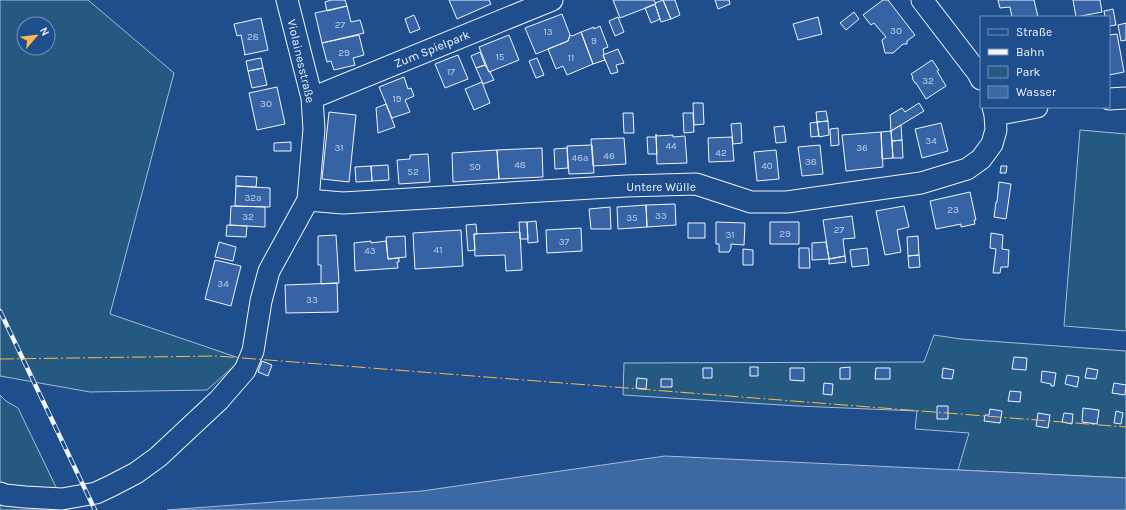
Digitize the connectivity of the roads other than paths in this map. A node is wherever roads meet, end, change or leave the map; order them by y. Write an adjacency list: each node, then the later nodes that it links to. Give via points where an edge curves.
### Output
1 (287, 0): 5 (street, Violainesstraße)
2 (552, 0): 5 (street, Zum Spielpark)
3 (931, 3): 4 (street)
4 (980, 77)
5 (312, 98): 10 (street, Violainesstraße, via 314,129)
6 (1126, 98): 7 (street)
7 (1110, 99)
8 (1026, 108): 9 (street, Untere Wülle)
9 (994, 111): 10 (street, Untere Wülle, via 996,130 992,144 981,159 967,169 921,183 787,202 752,202 696,184 343,203)
10 (308, 200): 11 (street, Violainesstraße, via 269,271 253,351 245,370 219,400 158,457 136,473 104,490 62,499)
11 (0, 493)

